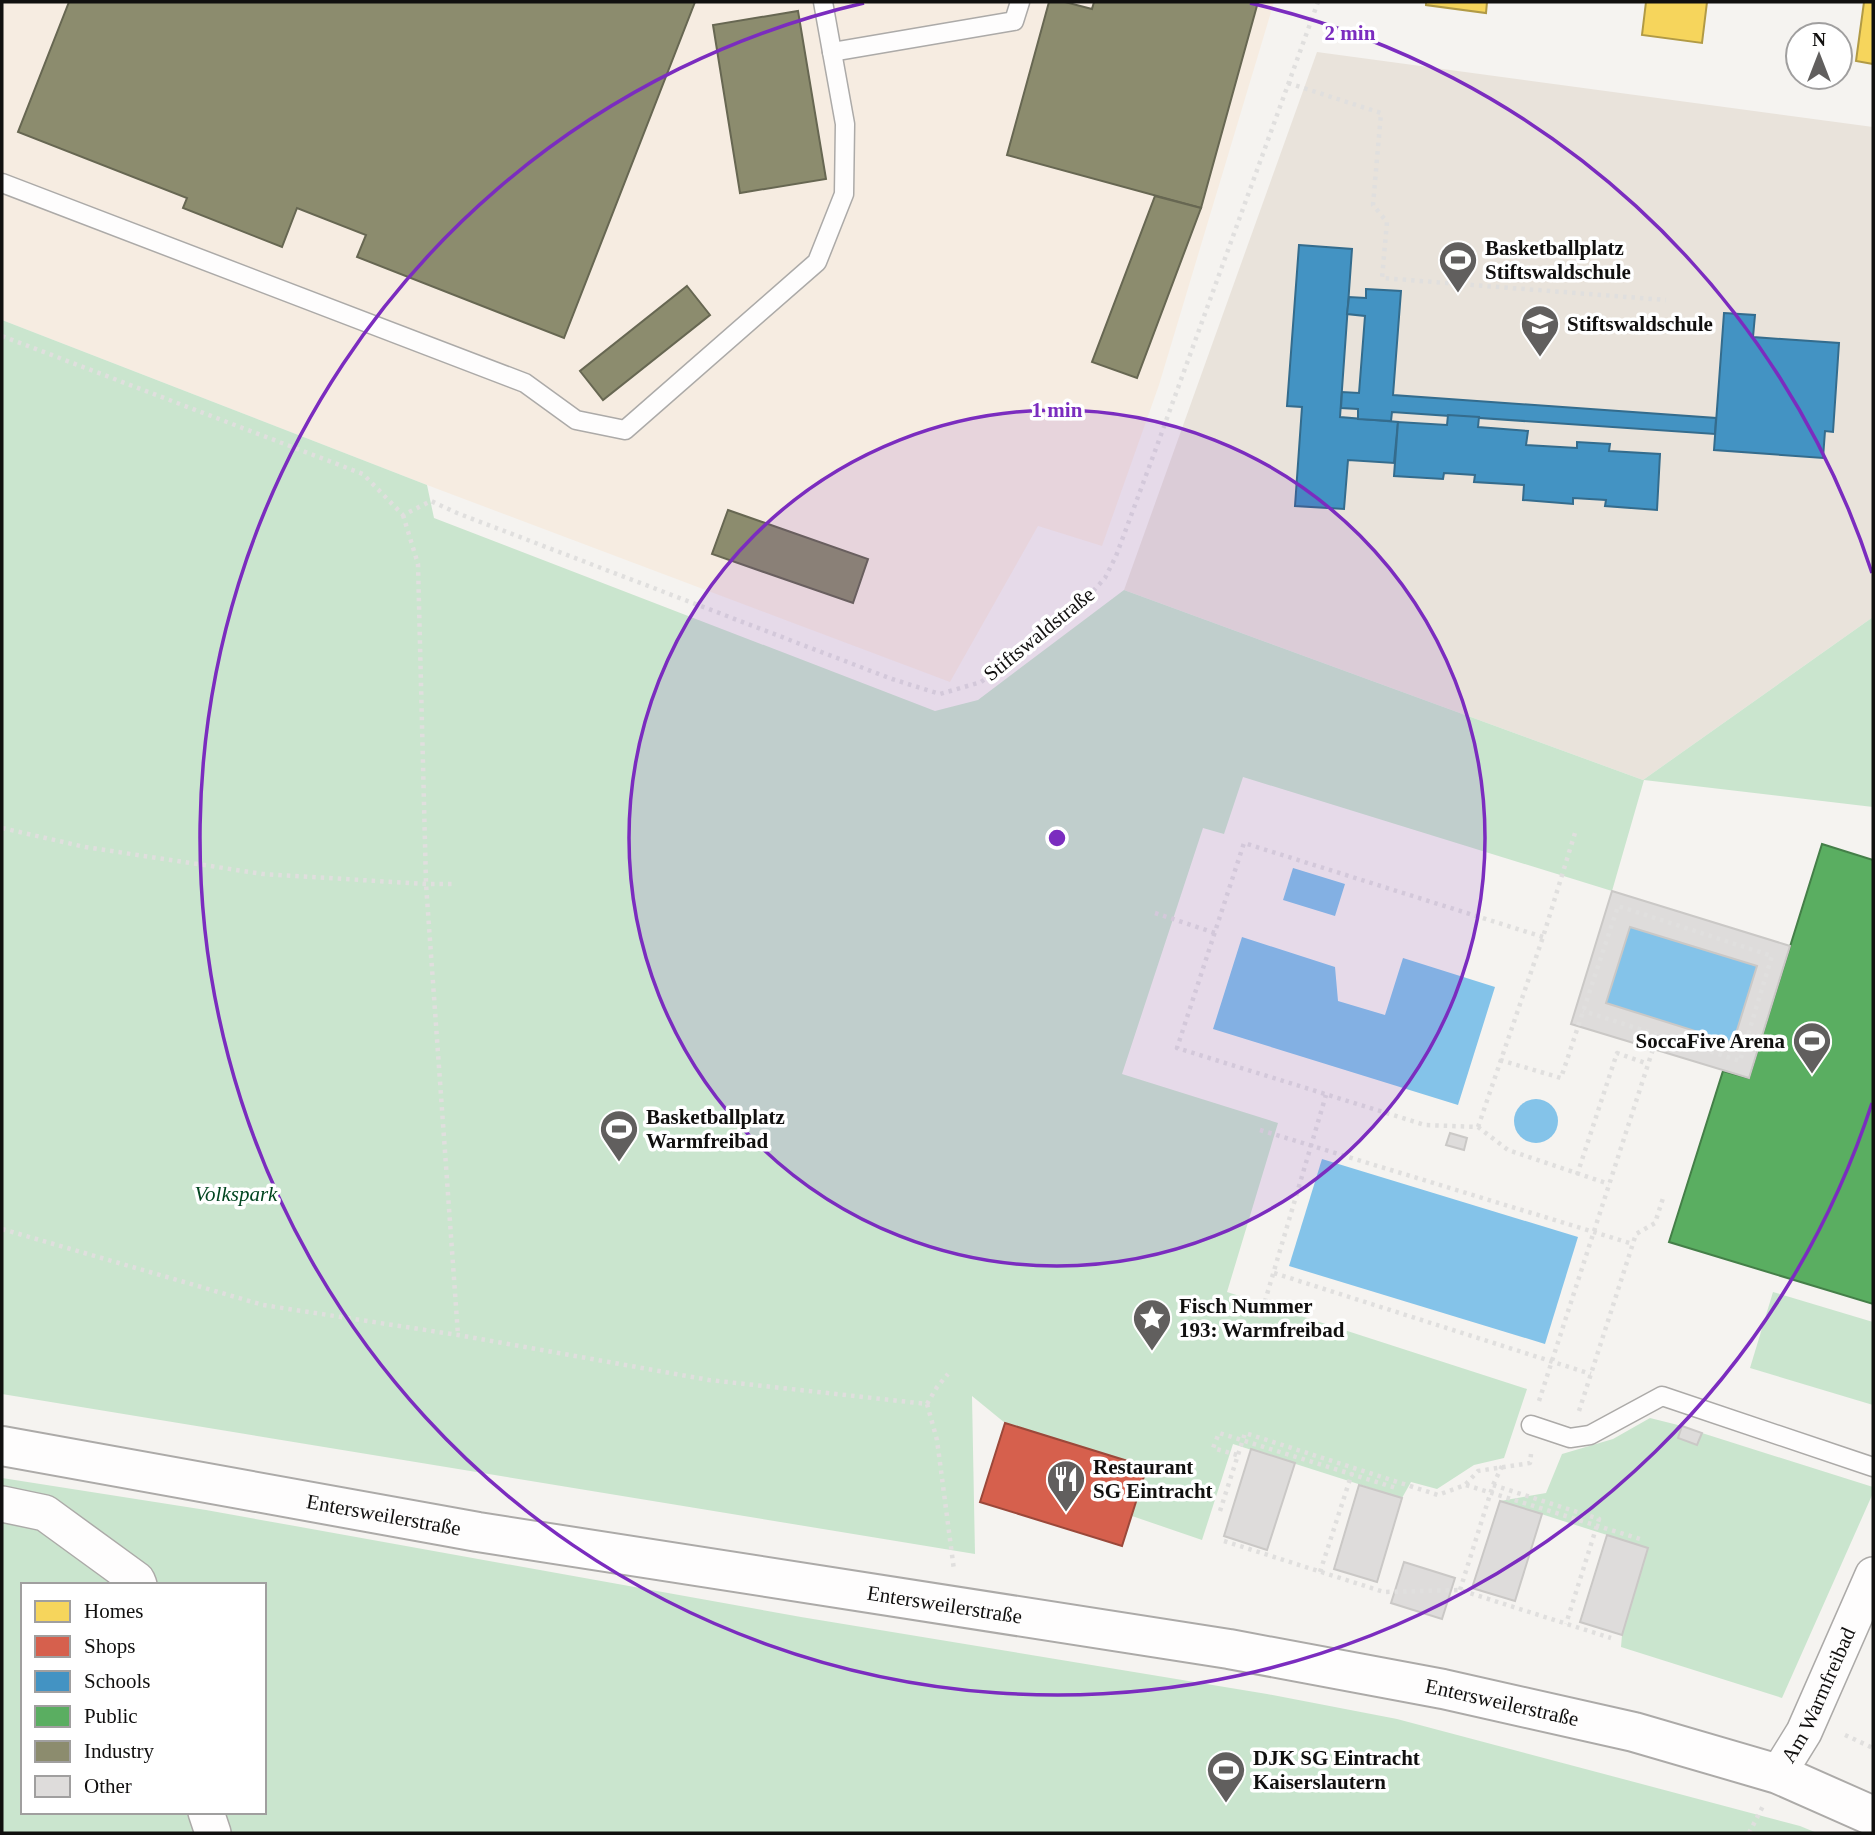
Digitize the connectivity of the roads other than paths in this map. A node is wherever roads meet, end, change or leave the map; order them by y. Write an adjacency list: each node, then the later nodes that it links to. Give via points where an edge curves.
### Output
1 (823, 2): 3 (lane)
2 (1020, 2): 3 (lane, via 1014,21)
3 (832, 52): 4 (lane, via 845,124 844,194 817,262 625,430 576,421 525,383)
4 (2, 183)
5 (1531, 1425): 7 (lane, via 1570,1438 1590,1435 1662,1396)
6 (2, 1446): 11 (main road, Entersweilerstraße, via 478,1532 1229,1649 1443,1689 1634,1732)
7 (1873, 1466)
8 (2, 1504): 10 (street, via 45,1513)
9 (1873, 1576): 11 (street, Am Warmfreibad, via 1804,1732)
10 (139, 1583)
11 (1779, 1774): 13 (main road, Entersweilerstraße)
12 (207, 1814): 14 (street)
13 (1873, 1816)
14 (213, 1833)

